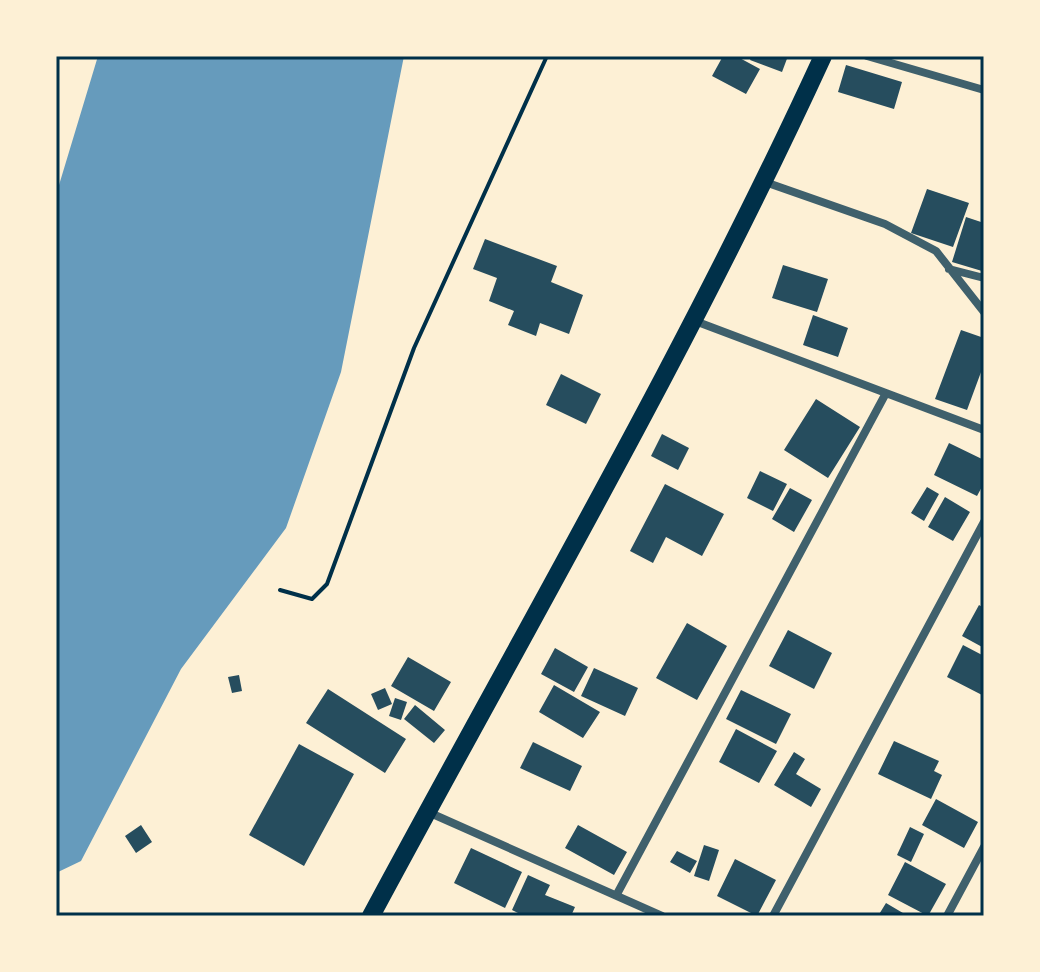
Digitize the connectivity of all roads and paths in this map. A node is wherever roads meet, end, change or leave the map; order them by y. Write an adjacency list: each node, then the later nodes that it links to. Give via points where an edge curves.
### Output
1 (547, 56): 13 (path, via 414,348 327,584 312,599)
2 (823, 56): 5 (main road)
3 (867, 56): 4 (street)
4 (984, 90)
5 (765, 182): 6 (street, via 885,224 936,251); 9 (main road)
6 (948, 268): 7 (street); 8 (street)
7 (984, 278)
8 (984, 312)
9 (695, 321): 10 (street); 14 (main road)
10 (886, 393): 11 (street); 16 (street)
11 (984, 430)
12 (984, 522): 19 (street)
13 (280, 590)
14 (427, 812): 16 (street); 17 (main road)
15 (984, 847): 20 (street)
16 (617, 894): 18 (street)
17 (371, 916)
18 (662, 916)
19 (773, 916)
20 (947, 916)

